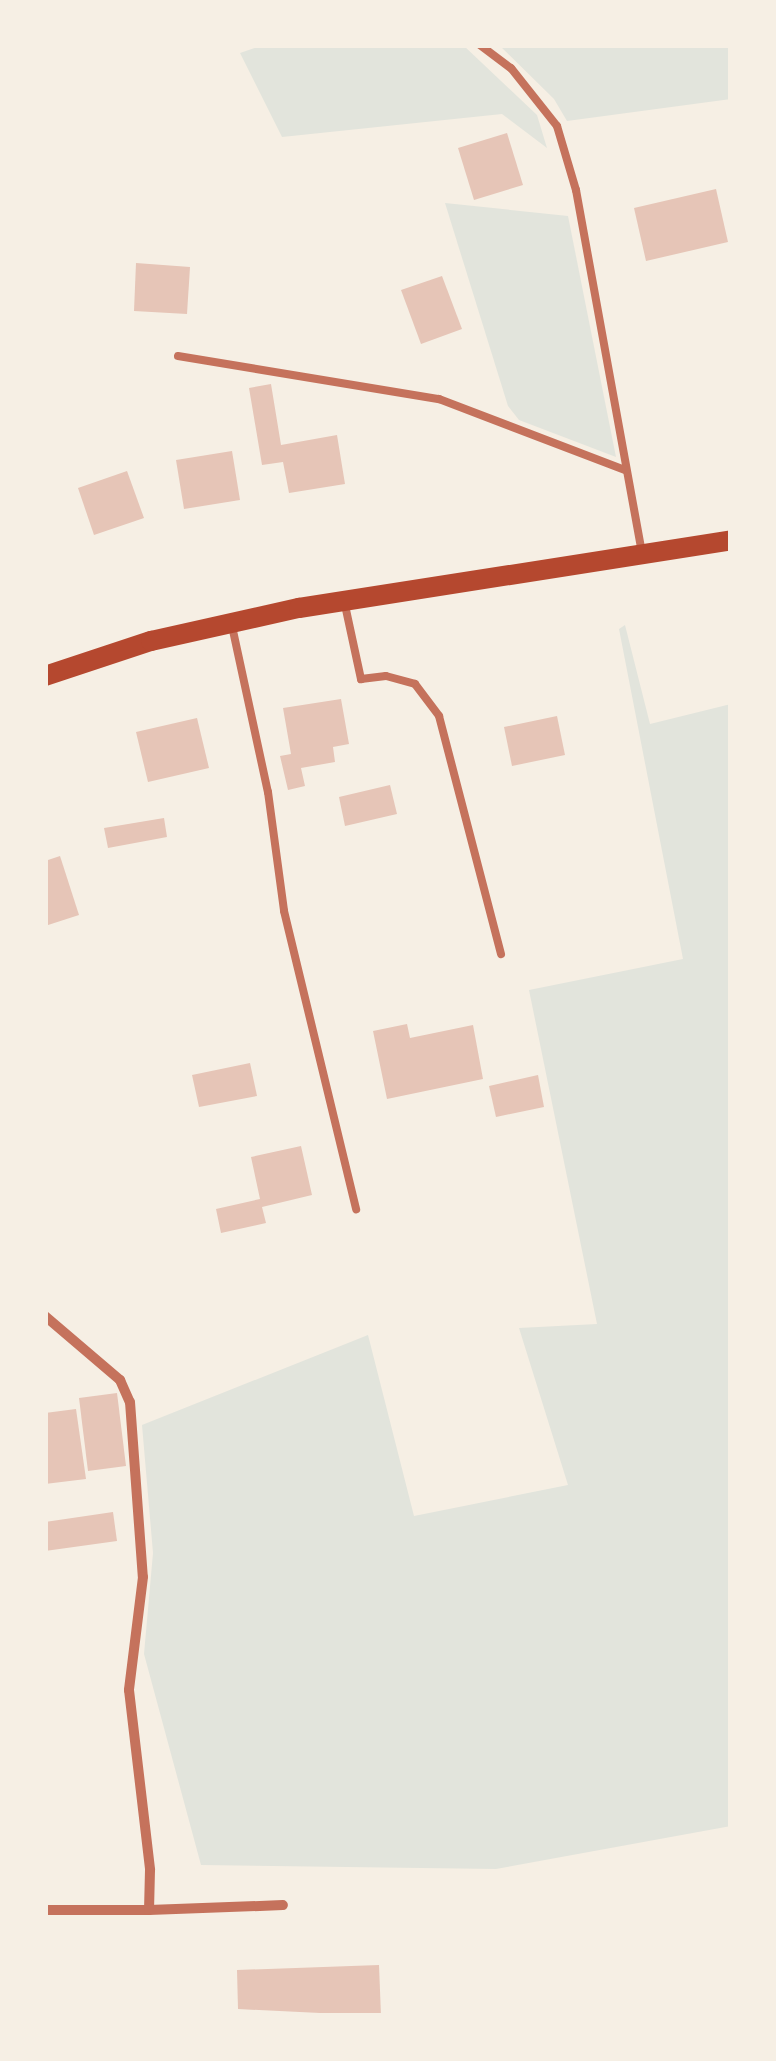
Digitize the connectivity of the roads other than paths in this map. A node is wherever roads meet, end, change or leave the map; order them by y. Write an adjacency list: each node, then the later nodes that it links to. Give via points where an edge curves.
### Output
1 (480, 45): 3 (lane, via 511,68 557,126 576,190)
2 (178, 356): 3 (lane, via 440,399)
3 (625, 470): 5 (lane)
4 (731, 540): 5 (main road)
5 (642, 553): 6 (main road)
6 (344, 600): 7 (main road); 9 (lane, via 362,679 386,676 416,684 440,716)
7 (231, 622): 8 (main road); 10 (lane, via 268,792 284,911)
8 (45, 676)
9 (501, 954)
10 (356, 1209)
11 (45, 1316): 14 (street, via 120,1380 133,1416 143,1577 129,1690)
12 (283, 1905): 14 (street)
13 (45, 1910): 14 (street)
14 (150, 1910)

